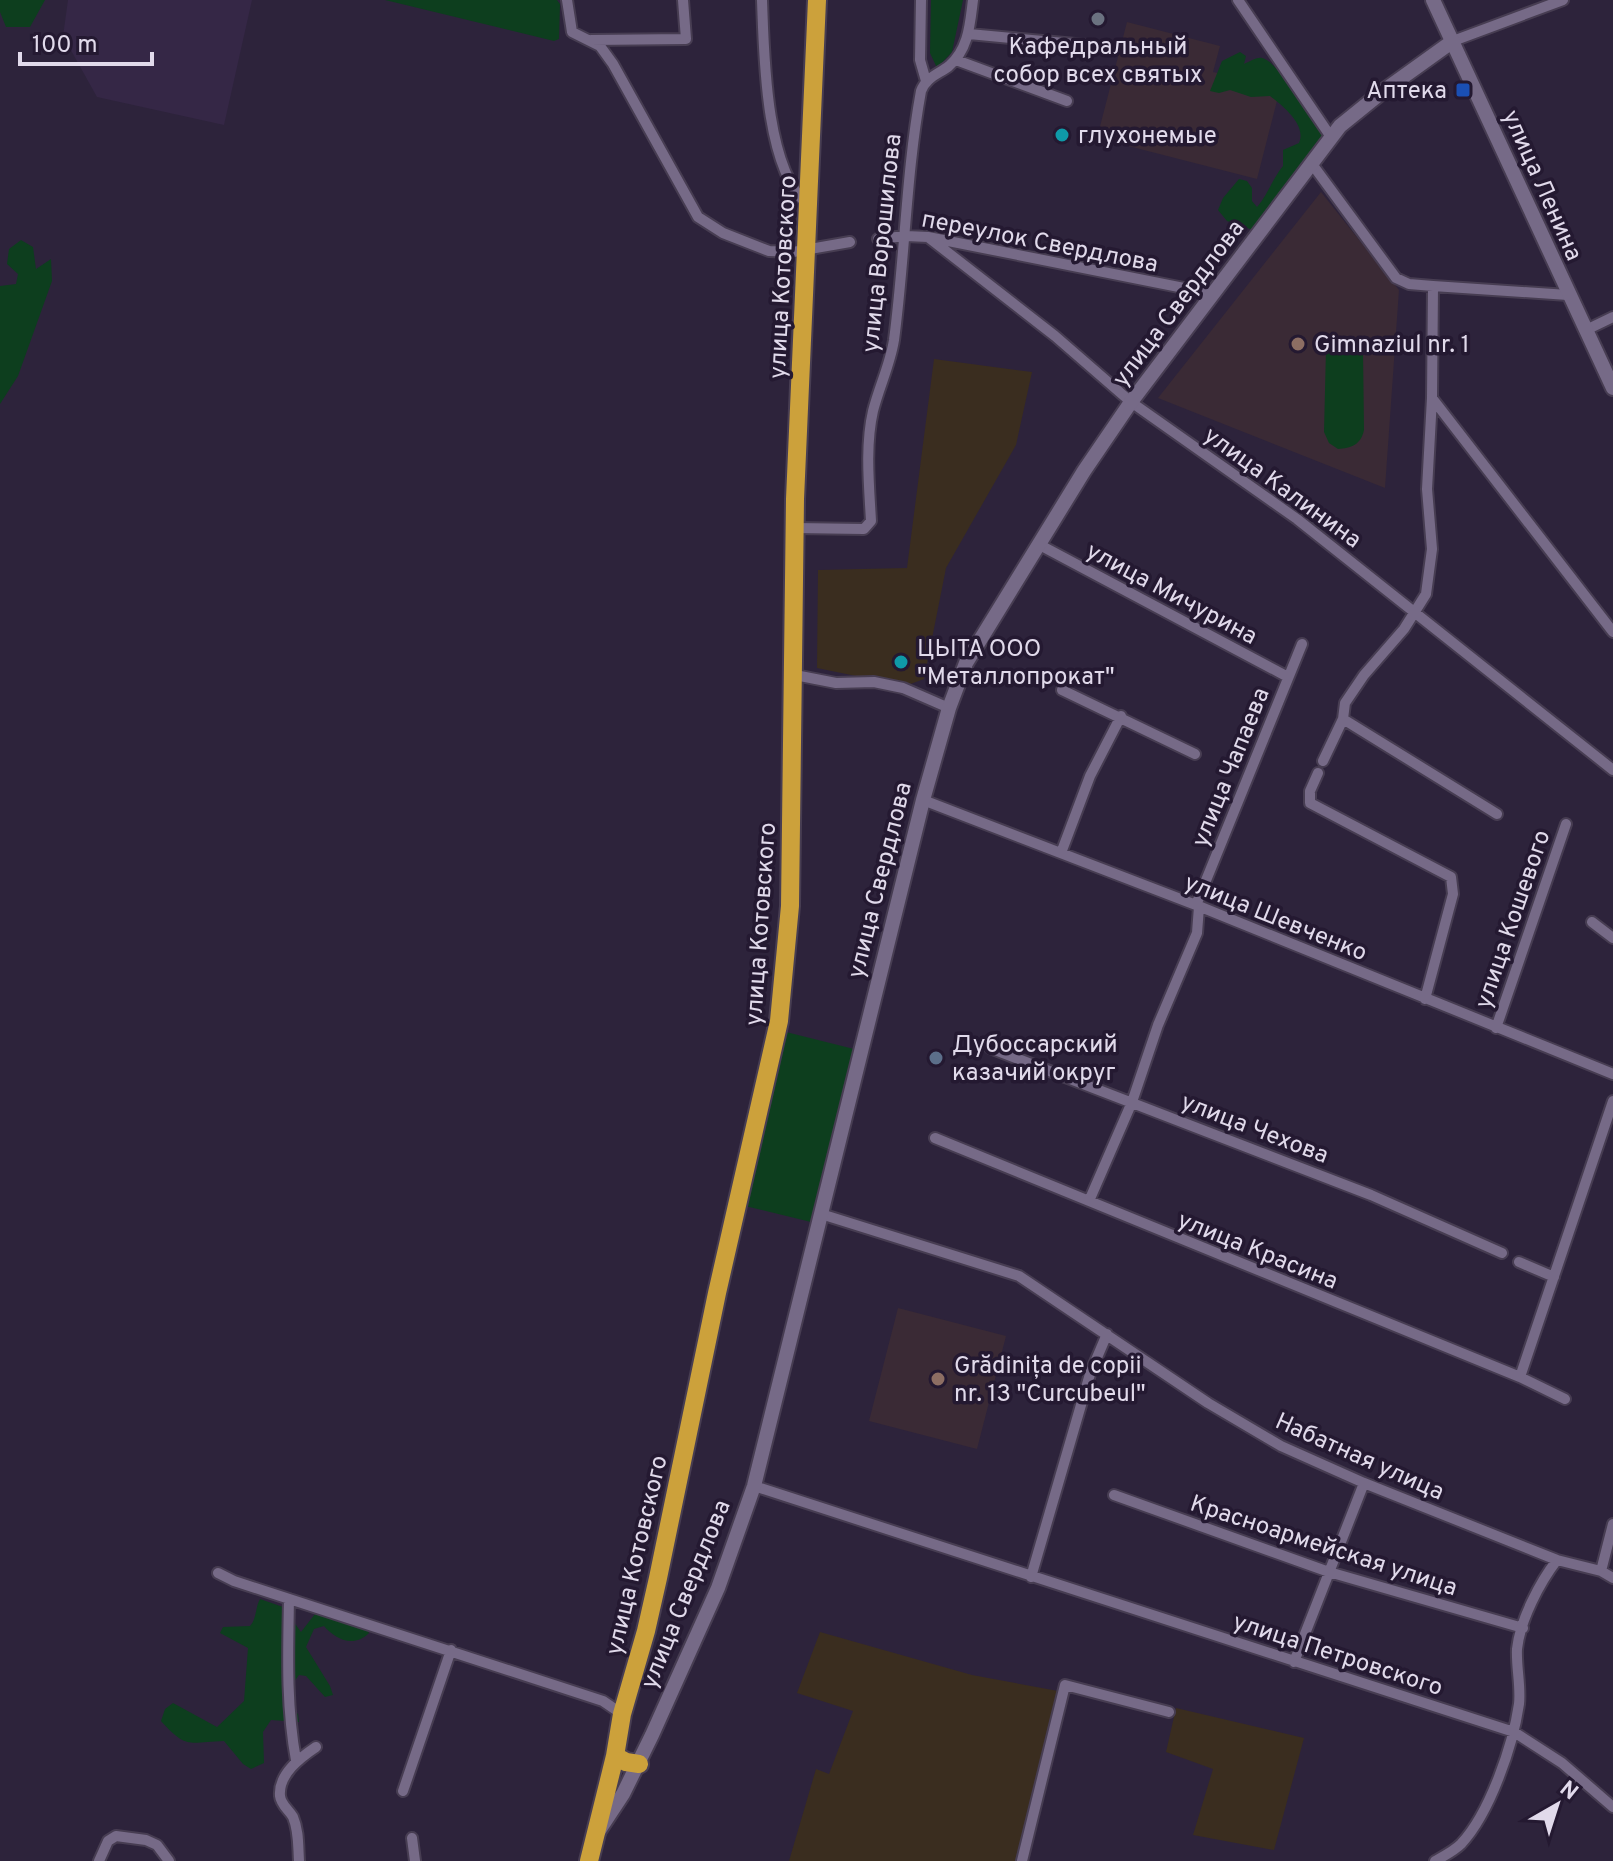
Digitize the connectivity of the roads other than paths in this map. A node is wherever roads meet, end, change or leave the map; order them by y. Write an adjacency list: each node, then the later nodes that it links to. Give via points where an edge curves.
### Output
1 (567, 0): 11 (street, via 572,32)
2 (683, 0): 11 (street, via 686,39)
3 (762, 0): 19 (street, via 776,144 793,188)
4 (817, 0): 19 (highway, улица Котовского)
5 (921, 0): 15 (street, улица Ворошилова, via 920,60)
6 (973, 0): 10 (street)
7 (1238, 0): 17 (street)
8 (1433, 0): 12 (street, улица Ленина)
9 (1563, 0): 12 (street)
10 (969, 34): 13 (street); 14 (street)
11 (589, 40): 24 (street, via 613,64 698,217 769,251)
12 (1453, 41): 17 (street, улица Свердлова); 27 (street, улица Ленина)
13 (1086, 45)
14 (956, 60): 15 (street); 16 (street)
15 (926, 81): 20 (street, улица Ворошилова, via 913,135)
16 (1067, 101)
17 (1331, 137): 18 (street, улица Свердлова)
18 (1312, 164): 25 (street, via 1396,278); 26 (street, улица Свердлова)
19 (810, 207): 24 (highway, улица Котовского)
20 (906, 236): 21 (street, переулок Свердлова); 22 (street, переулок Свердлова); 33 (street, улица Ворошилова, via 893,345 873,412 871,521 864,529)
21 (928, 237): 26 (street, переулок Свердлова); 32 (street, улица Калинина)
22 (878, 239)
23 (850, 242): 24 (street)
24 (808, 249): 33 (highway, улица Котовского)
25 (1433, 286): 27 (street); 31 (street)
26 (1214, 294): 32 (street, улица Свердлова)
27 (1568, 295): 29 (street, улица Ленина)
28 (1613, 317): 29 (street)
29 (1586, 330): 30 (street, улица Ленина)
30 (1613, 388)
31 (1432, 398): 35 (street, via 1427,489 1432,549 1426,594); 36 (street)
32 (1131, 402): 34 (street, улица Свердлова); 35 (street, улица Калинина, via 1297,519)
33 (795, 528): 38 (highway, улица Котовского)
34 (1038, 544): 39 (street, улица Мичурина); 41 (street, улица Свердлова, via 966,663)
35 (1416, 613): 43 (street, via 1364,675 1345,703); 46 (street, улица Калинина)
36 (1613, 632)
37 (1302, 644): 39 (street, улица Чапаева)
38 (795, 675): 41 (street, via 903,688); 85 (highway, улица Котовского, via 790,906 779,1021 646,1631)
39 (1288, 677): 52 (street, улица Чапаева)
40 (1062, 690): 42 (street)
41 (949, 708): 48 (street, улица Свердлова)
42 (1121, 716): 44 (street); 51 (street, via 1090,776)
43 (1343, 719): 45 (street); 49 (street)
44 (1195, 754)
45 (1323, 761)
46 (1613, 770)
47 (1318, 773): 55 (street, via 1308,800 1314,806 1451,877 1453,894)
48 (923, 800): 51 (street, улица Шевченко); 63 (street, улица Свердлова)
49 (1497, 814)
50 (1566, 824): 56 (street, улица Кошевого)
51 (1061, 853): 52 (street, улица Шевченко)
52 (1198, 906): 55 (street, улица Шевченко); 60 (street, улица Чапаева, via 1197,933)
53 (1592, 922): 54 (street)
54 (1613, 938)
55 (1425, 999): 56 (street, улица Шевченко)
56 (1496, 1028): 58 (street, улица Шевченко)
57 (990, 1048): 60 (street, улица Чехова)
58 (1613, 1074)
59 (1613, 1101): 66 (street)
60 (1132, 1102): 62 (street, улица Чапаева); 64 (street, улица Чехова, via 1371,1195)
61 (935, 1138): 62 (street, улица Красина)
62 (1089, 1201): 68 (street, улица Красина)
63 (821, 1214): 67 (street, Набатная улица, via 1019,1276); 71 (street, улица Свердлова)
64 (1502, 1253)
65 (1519, 1262): 66 (street)
66 (1554, 1277): 68 (street)
67 (1107, 1334): 70 (street, Набатная улица, via 1281,1446); 78 (street, via 1064,1456)
68 (1520, 1377): 69 (street, улица Красина)
69 (1565, 1399)
70 (1364, 1483): 74 (street, Набатная улица); 76 (street)
71 (754, 1486): 78 (street, улица Петровского); 90 (street, улица Свердлова, via 718,1588)
72 (1114, 1495): 76 (street, Красноармейская улица)
73 (1613, 1524): 75 (street)
74 (1557, 1560): 75 (street, Набатная улица); 81 (street, via 1542,1579)
75 (1601, 1571): 79 (street, Набатная улица)
76 (1329, 1572): 81 (street, Красноармейская улица); 83 (street)
77 (218, 1573): 80 (street)
78 (1031, 1577): 83 (street, улица Петровского)
79 (1613, 1578)
80 (289, 1599): 82 (street); 89 (street, via 287,1681)
81 (1523, 1628): 86 (street, via 1517,1646)
82 (451, 1650): 85 (street, via 603,1701); 91 (street)
83 (1294, 1662): 86 (street, улица Петровского)
84 (1169, 1712): 100 (street, via 1065,1685)
85 (622, 1714): 88 (highway, улица Котовского)
86 (1514, 1732): 92 (street, улица Петровского, via 1562,1763); 101 (street, via 1475,1827)
87 (316, 1747): 89 (street)
88 (615, 1756): 90 (highway); 93 (highway, улица Котовского)
89 (296, 1760): 97 (street, via 280,1798 292,1816)
90 (639, 1764): 93 (street, улица Свердлова)
91 (403, 1791)
92 (1613, 1807)
93 (598, 1832): 99 (highway, улица Свердлова)
94 (412, 1838): 98 (street)
95 (99, 1861): 96 (street, via 116,1836 157,1845)
96 (169, 1861)
97 (299, 1861)
98 (415, 1861)
99 (589, 1861)
100 (1022, 1861)
101 (1435, 1861)

